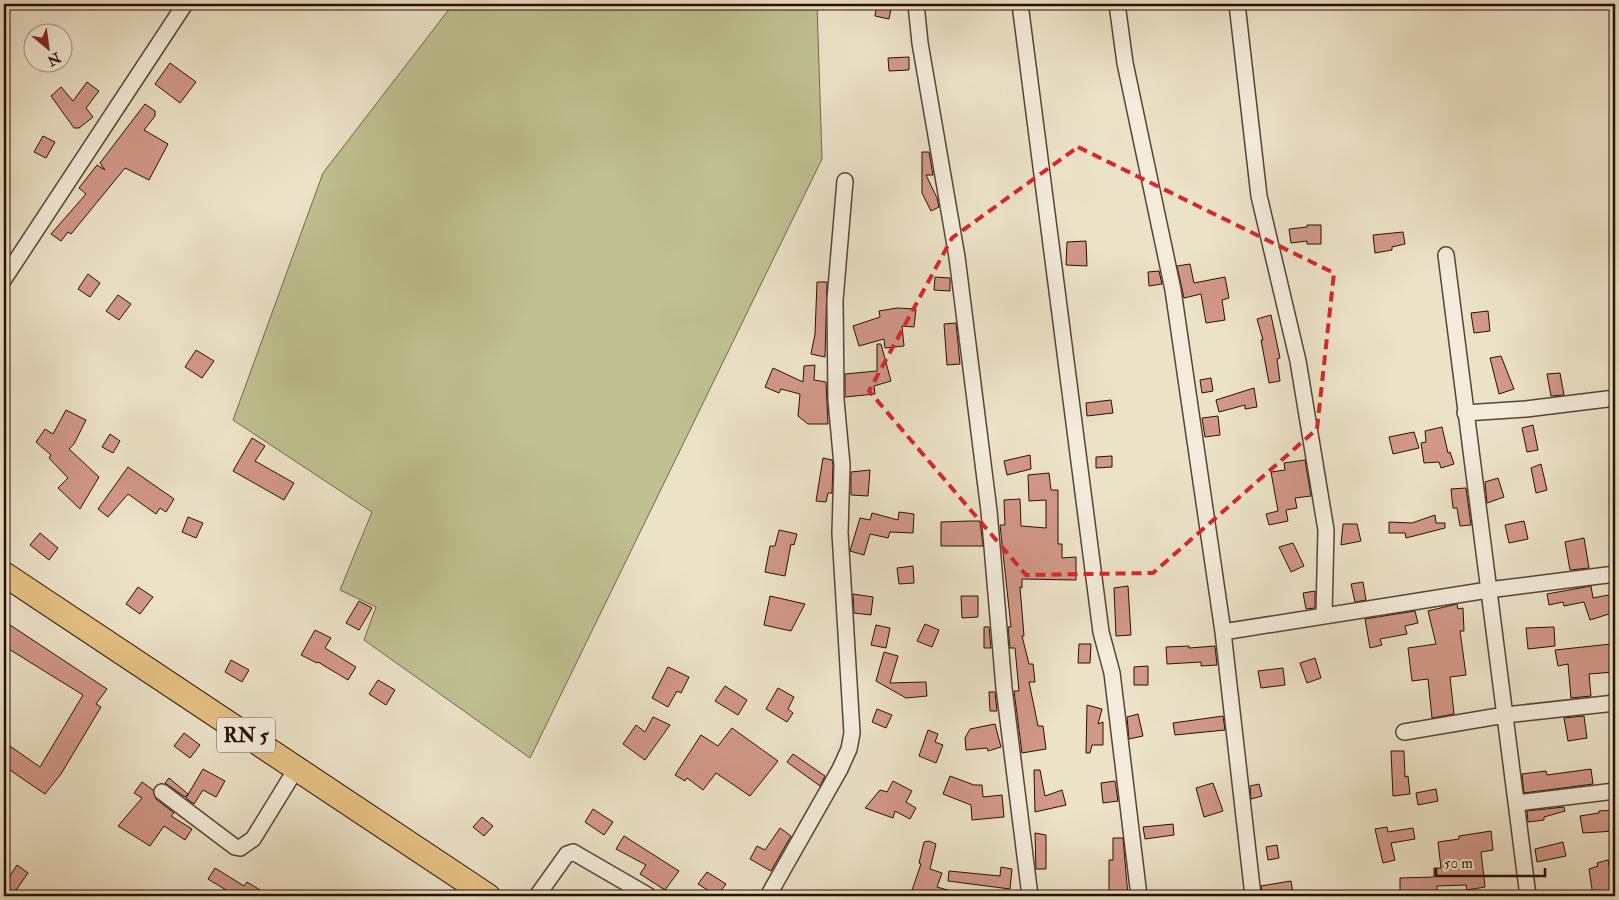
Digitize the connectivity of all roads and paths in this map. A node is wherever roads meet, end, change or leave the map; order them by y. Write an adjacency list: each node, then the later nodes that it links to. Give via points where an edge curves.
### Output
1 (185, 4): 8 (street)
2 (916, 4): 27 (street, via 957,256 989,511 1005,698)
3 (1020, 4): 28 (street, via 1101,632 1112,673)
4 (1117, 4): 15 (street, via 1125,63 1173,290)
5 (1237, 4): 14 (street, via 1259,196 1298,361 1326,530)
6 (845, 181): 26 (street, via 835,300 836,400 842,465 840,533 852,733 840,769)
7 (1446, 255): 10 (street)
8 (4, 279)
9 (1615, 398): 10 (street)
10 (1465, 413): 13 (street)
11 (4, 574): 19 (main road, RN 5 / RN 5)
12 (1615, 574): 13 (street)
13 (1488, 590): 14 (street); 17 (street)
14 (1324, 615): 15 (street)
15 (1223, 632): 29 (street)
16 (1615, 703): 17 (street)
17 (1505, 715): 18 (street); 22 (street)
18 (1404, 732)
19 (296, 769): 21 (street, via 253,839 240,848); 23 (main road, RN 5 / RN 5)
20 (1615, 791): 22 (street)
21 (162, 792)
22 (1517, 803): 30 (street)
23 (488, 896)
24 (537, 896): 25 (street, via 567,854 573,852)
25 (649, 896)
26 (768, 896)
27 (1030, 896)
28 (1139, 896)
29 (1253, 896)
30 (1528, 896)

